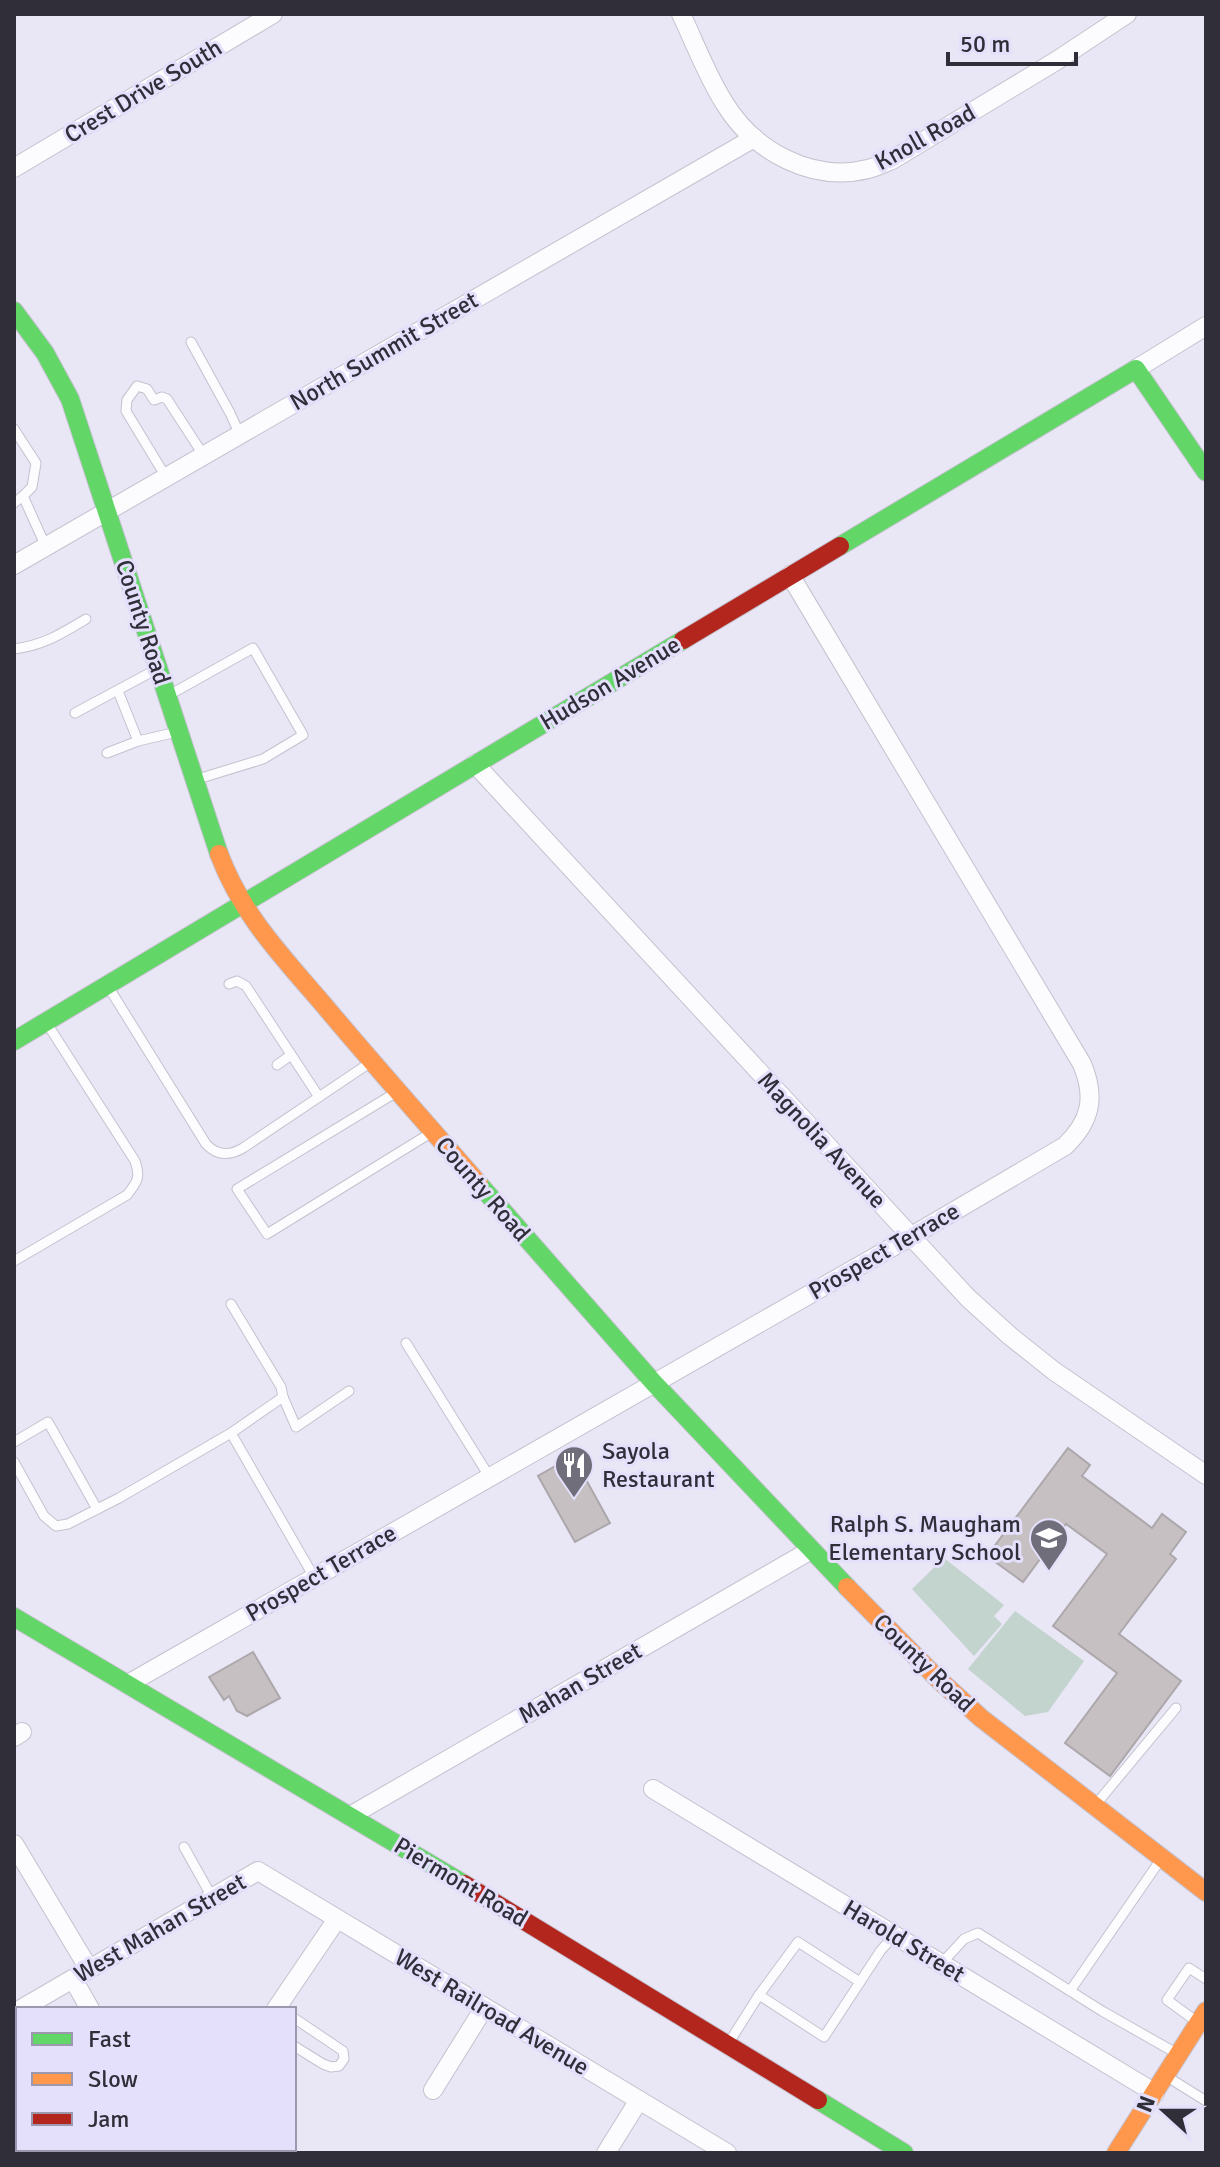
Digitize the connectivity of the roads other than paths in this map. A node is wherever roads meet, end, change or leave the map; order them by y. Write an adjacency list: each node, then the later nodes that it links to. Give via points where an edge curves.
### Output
1 (273, 14): 5 (street, Crest Drive South)
2 (681, 14): 4 (street, Knoll Road, via 723,102)
3 (1127, 14): 4 (street, Knoll Road, via 906,152 868,169 820,171 779,156)
4 (754, 138): 12 (street, North Summit Street)
5 (14, 168)
6 (14, 311): 8 (street, County Road)
7 (1206, 326): 10 (street, Hudson Avenue)
8 (20, 331): 18 (street, County Road, via 55,367)
9 (191, 342): 12 (lane)
10 (1136, 369): 14 (street); 21 (street, Hudson Avenue)
11 (14, 429): 16 (lane, via 36,463 32,487)
12 (240, 435): 13 (street, North Summit Street)
13 (204, 456): 15 (street, North Summit Street); 15 (lane, via 167,399 154,400 147,389 137,386 126,411)
14 (1206, 472)
15 (166, 477): 18 (street, North Summit Street)
16 (23, 496): 17 (lane); 19 (lane)
17 (14, 503)
18 (107, 511): 19 (street, North Summit Street); 24 (street, County Road)
19 (46, 547): 20 (street, North Summit Street)
20 (14, 565)
21 (790, 575): 31 (street, Hudson Avenue); 44 (street, Prospect Terrace, via 1088,1078 1089,1108 1065,1146)
22 (86, 619): 23 (lane, via 50,640)
23 (14, 649)
24 (158, 669): 25 (lane); 26 (street, County Road)
25 (118, 691): 27 (lane); 29 (lane)
26 (167, 696): 28 (street, County Road); 32 (lane, via 253,648 303,735 263,759)
27 (75, 713)
28 (179, 731): 29 (lane); 32 (street, County Road)
29 (138, 741): 30 (lane)
30 (107, 753)
31 (475, 764): 33 (street, Hudson Avenue); 44 (street, Magnolia Avenue)
32 (194, 780): 33 (street, County Road)
33 (242, 904): 35 (street, Hudson Avenue); 39 (street, County Road)
34 (229, 984): 38 (lane, via 246,986)
35 (107, 985): 36 (street, Hudson Avenue); 42 (lane, via 218,1154 234,1154)
36 (46, 1022): 37 (street, Hudson Avenue); 45 (lane, via 139,1172 127,1195)
37 (14, 1041)
38 (291, 1055): 40 (lane); 42 (lane)
39 (372, 1062): 41 (street, County Road); 42 (lane)
40 (277, 1065)
41 (398, 1091): 43 (street, County Road); 43 (lane, via 237,1189 267,1234)
42 (319, 1097)
43 (433, 1131): 48 (street, County Road)
44 (910, 1237): 48 (street, Prospect Terrace); 54 (street, Magnolia Avenue, via 1010,1336)
45 (14, 1261)
46 (231, 1304): 50 (lane)
47 (406, 1343): 55 (lane)
48 (653, 1382): 55 (street, Prospect Terrace); 57 (street, County Road)
49 (349, 1391): 50 (lane, via 296,1427)
50 (283, 1397): 51 (lane)
51 (231, 1433): 56 (lane); 58 (lane)
52 (14, 1442): 56 (lane, via 48,1422)
53 (14, 1462): 56 (lane, via 44,1516 56,1526)
54 (1206, 1475)
55 (489, 1476): 58 (street, Prospect Terrace)
56 (97, 1509)
57 (811, 1550): 63 (street, County Road, via 981,1718); 64 (street, Mahan Street)
58 (314, 1577): 60 (street, Prospect Terrace)
59 (14, 1617): 60 (street, Piermont Road)
60 (128, 1684): 64 (street, Piermont Road)
61 (1176, 1708): 63 (lane)
62 (653, 1789): 72 (street, Harold Street)
63 (1095, 1806): 67 (street, County Road)
64 (350, 1816): 86 (street, Piermont Road)
65 (14, 1844): 74 (street)
66 (184, 1847): 70 (lane)
67 (1162, 1858): 69 (street, County Road); 78 (lane)
68 (258, 1871): 70 (street, West Mahan Street); 71 (street, West Railroad Avenue)
69 (1206, 1892)
70 (212, 1897): 74 (street, West Mahan Street)
71 (337, 1919): 82 (street); 83 (street, West Railroad Avenue)
72 (895, 1935): 73 (street, Harold Street); 77 (lane)
73 (942, 1963): 78 (lane, via 964,1939 978,1933); 91 (street, Harold Street)
74 (89, 1969): 75 (street, West Mahan Street)
75 (73, 1979): 80 (street, West Mahan Street); 81 (street)
76 (1206, 1979): 84 (lane, via 1189,1968 1167,2000)
77 (860, 1982): 79 (lane, via 798,1942); 79 (lane, via 824,2037)
78 (1070, 1991): 88 (lane)
79 (759, 1995): 86 (lane)
80 (25, 2007)
81 (89, 2007)
82 (278, 2007)
83 (484, 2008): 90 (street); 92 (street, West Railroad Avenue)
84 (1202, 2017): 88 (street)
85 (296, 2019): 87 (lane, via 343,2051 344,2059 331,2067)
86 (728, 2045): 96 (street, Piermont Road)
87 (296, 2047)
88 (1179, 2055): 89 (street)
89 (1166, 2076): 91 (street); 93 (lane)
90 (433, 2090)
91 (1155, 2093): 97 (street)
92 (639, 2100): 94 (street); 95 (street, West Railroad Avenue)
93 (1206, 2101)
94 (606, 2153)
95 (727, 2153)
96 (904, 2153)
97 (1116, 2153)

